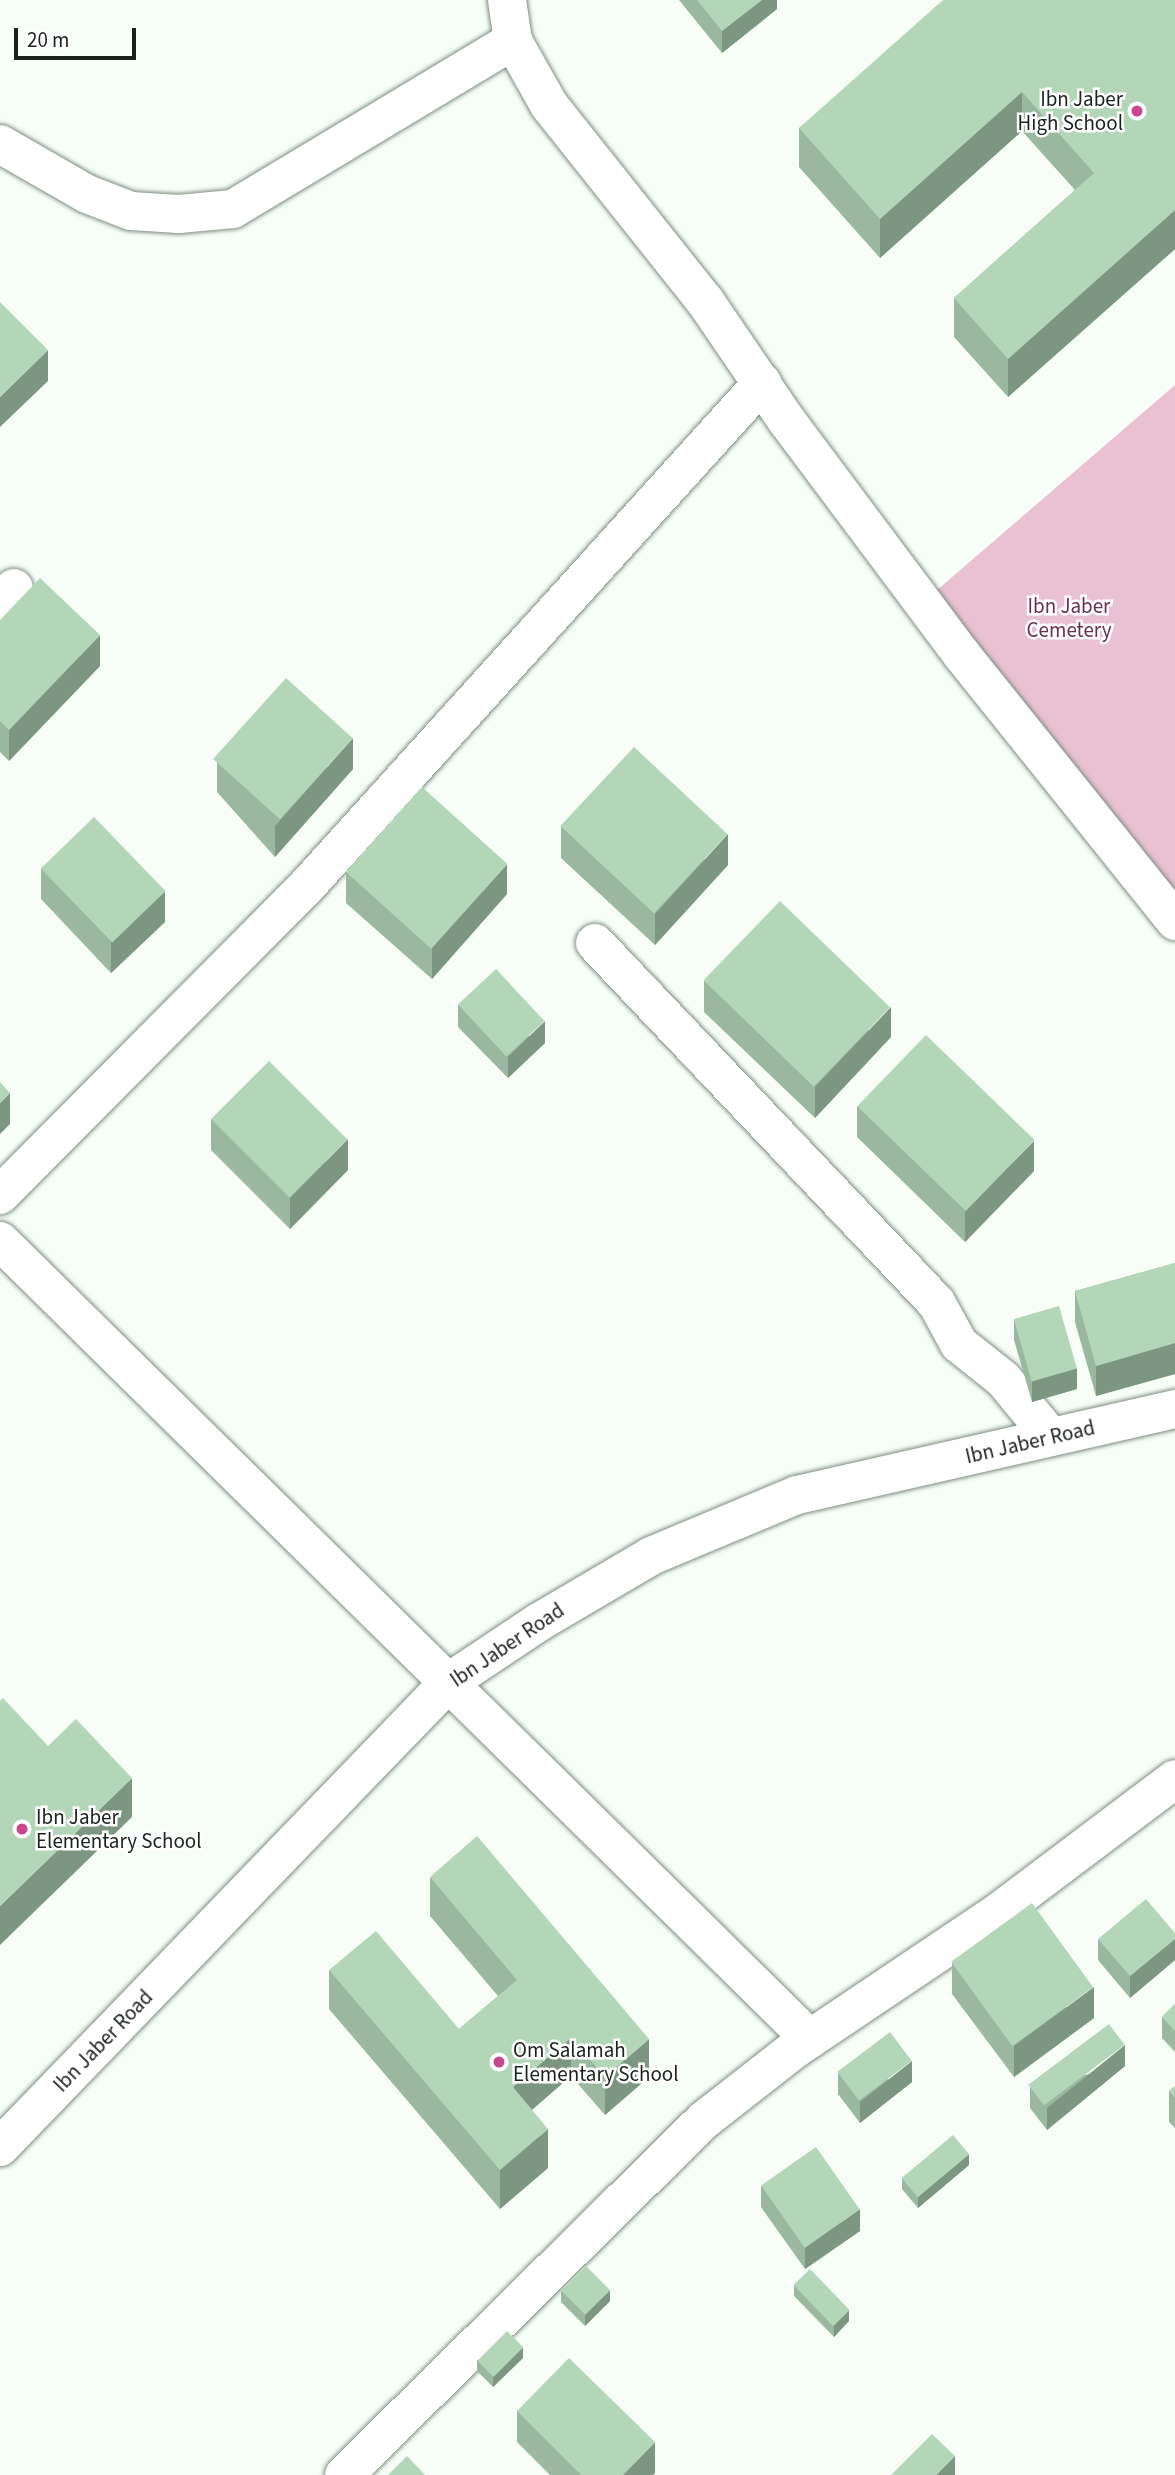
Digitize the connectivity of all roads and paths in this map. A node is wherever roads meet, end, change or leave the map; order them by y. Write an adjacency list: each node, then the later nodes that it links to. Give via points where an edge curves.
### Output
1 (507, 0): 2 (street)
2 (513, 41): 3 (street, via 233,209 178,214 131,211 87,194); 4 (street, via 549,105 705,301)
3 (0, 144)
4 (762, 383): 5 (street, via 962,655); 7 (street, via 306,887)
5 (1175, 921)
6 (595, 943): 10 (street, via 900,1262 936,1302 959,1344 1003,1379)
7 (0, 1195)
8 (0, 1241): 11 (street)
9 (1175, 1409): 10 (street, Ibn Jaber Road)
10 (1051, 1437): 11 (street, Ibn Jaber Road, via 797,1495 727,1520 596,1587)
11 (449, 1682): 13 (street); 14 (street, Ibn Jaber Road)
12 (1172, 1788): 13 (street)
13 (810, 2039): 15 (street, via 685,2138)
14 (0, 2147)
15 (344, 2475)

